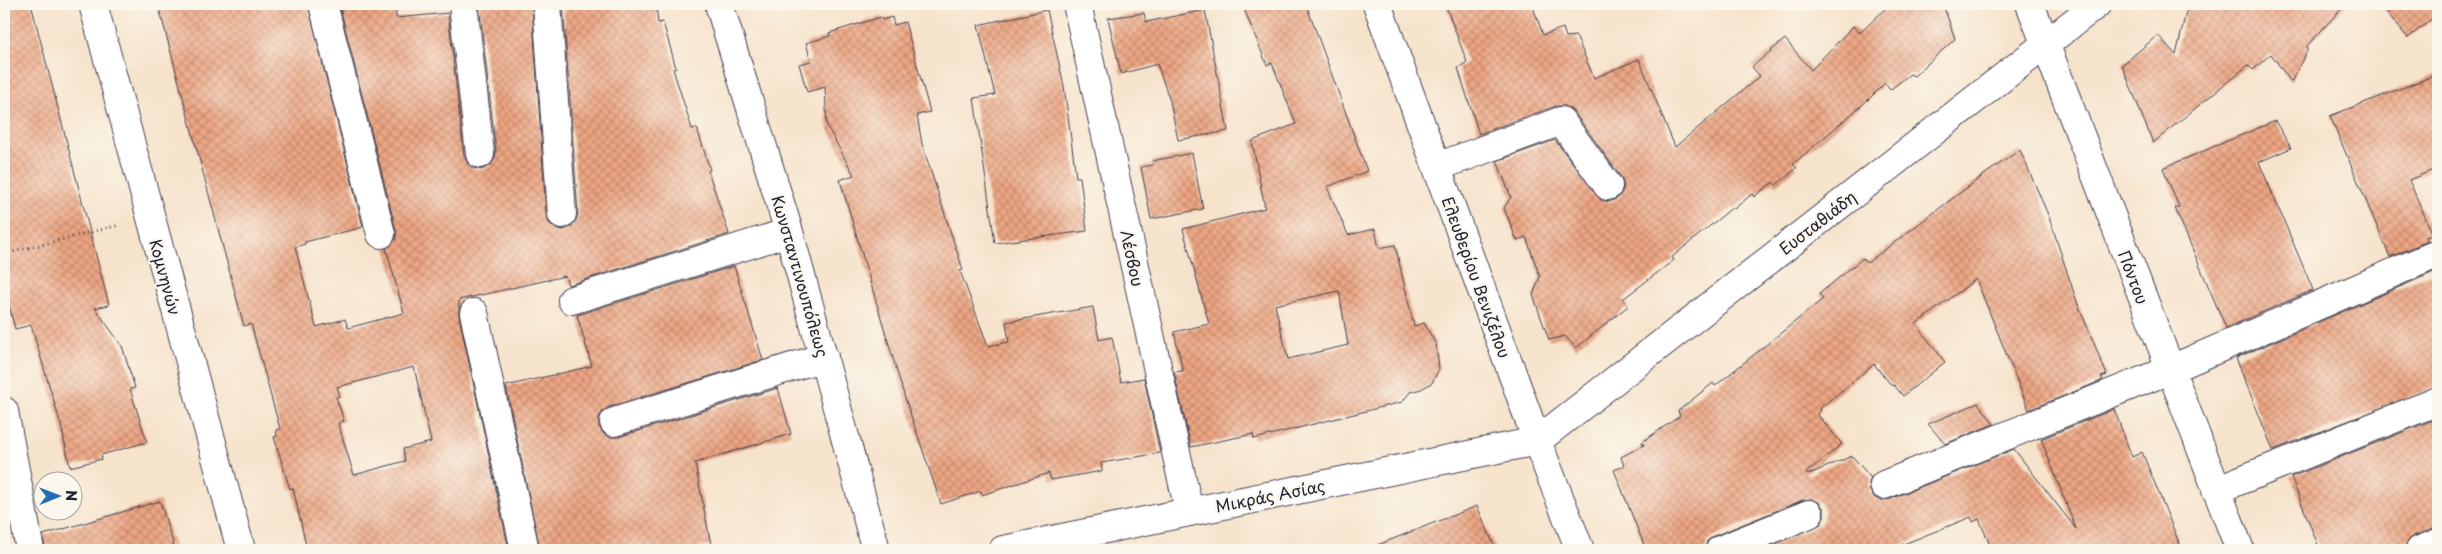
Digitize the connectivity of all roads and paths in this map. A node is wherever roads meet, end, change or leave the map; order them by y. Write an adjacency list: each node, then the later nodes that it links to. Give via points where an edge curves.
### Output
1 (93, 4): 15 (street, Κομνηνών)
2 (323, 4): 17 (street)
3 (463, 4): 11 (street)
4 (547, 4): 14 (street)
5 (720, 4): 16 (street, Κωνσταντινουπόλεως)
6 (1077, 4): 30 (street, Λέσβου)
7 (1376, 4): 12 (street, Ελευθερίου Βενιζέλου)
8 (2030, 4): 10 (street, Πόντου)
9 (2097, 4): 10 (street, Ευσταθιάδη)
10 (2045, 44): 23 (street, Πόντου); 27 (street, Ευσταθιάδη)
11 (480, 154)
12 (1437, 167): 13 (street, via 1561,121); 27 (street, Ελευθερίου Βενιζέλου)
13 (1608, 186)
14 (562, 214)
15 (150, 217): 18 (path); 34 (street, Κομνηνών)
16 (789, 232): 20 (street); 22 (street, Κωνσταντινουπόλεως)
17 (381, 234)
18 (4, 254)
19 (2432, 256): 23 (street)
20 (572, 300)
21 (474, 313): 35 (street)
22 (824, 356): 26 (street); 36 (street, Κωνσταντινουπόλεως)
23 (2169, 370): 28 (street); 29 (street, Πόντου)
24 (2438, 401): 29 (street)
25 (4, 411): 33 (street)
26 (614, 422)
27 (1537, 441): 30 (street, Μικράς Ασίας); 38 (street, Ελευθερίου Βενιζέλου)
28 (1884, 485)
29 (2216, 490): 40 (street, Πόντου)
30 (1189, 511): 37 (street, Μικράς Ασίας)
31 (1809, 514): 39 (street)
32 (2438, 543): 41 (street)
33 (30, 550)
34 (241, 550)
35 (525, 550)
36 (876, 550)
37 (1003, 550)
38 (1580, 550)
39 (1720, 550)
40 (2238, 550)
41 (2420, 550)

